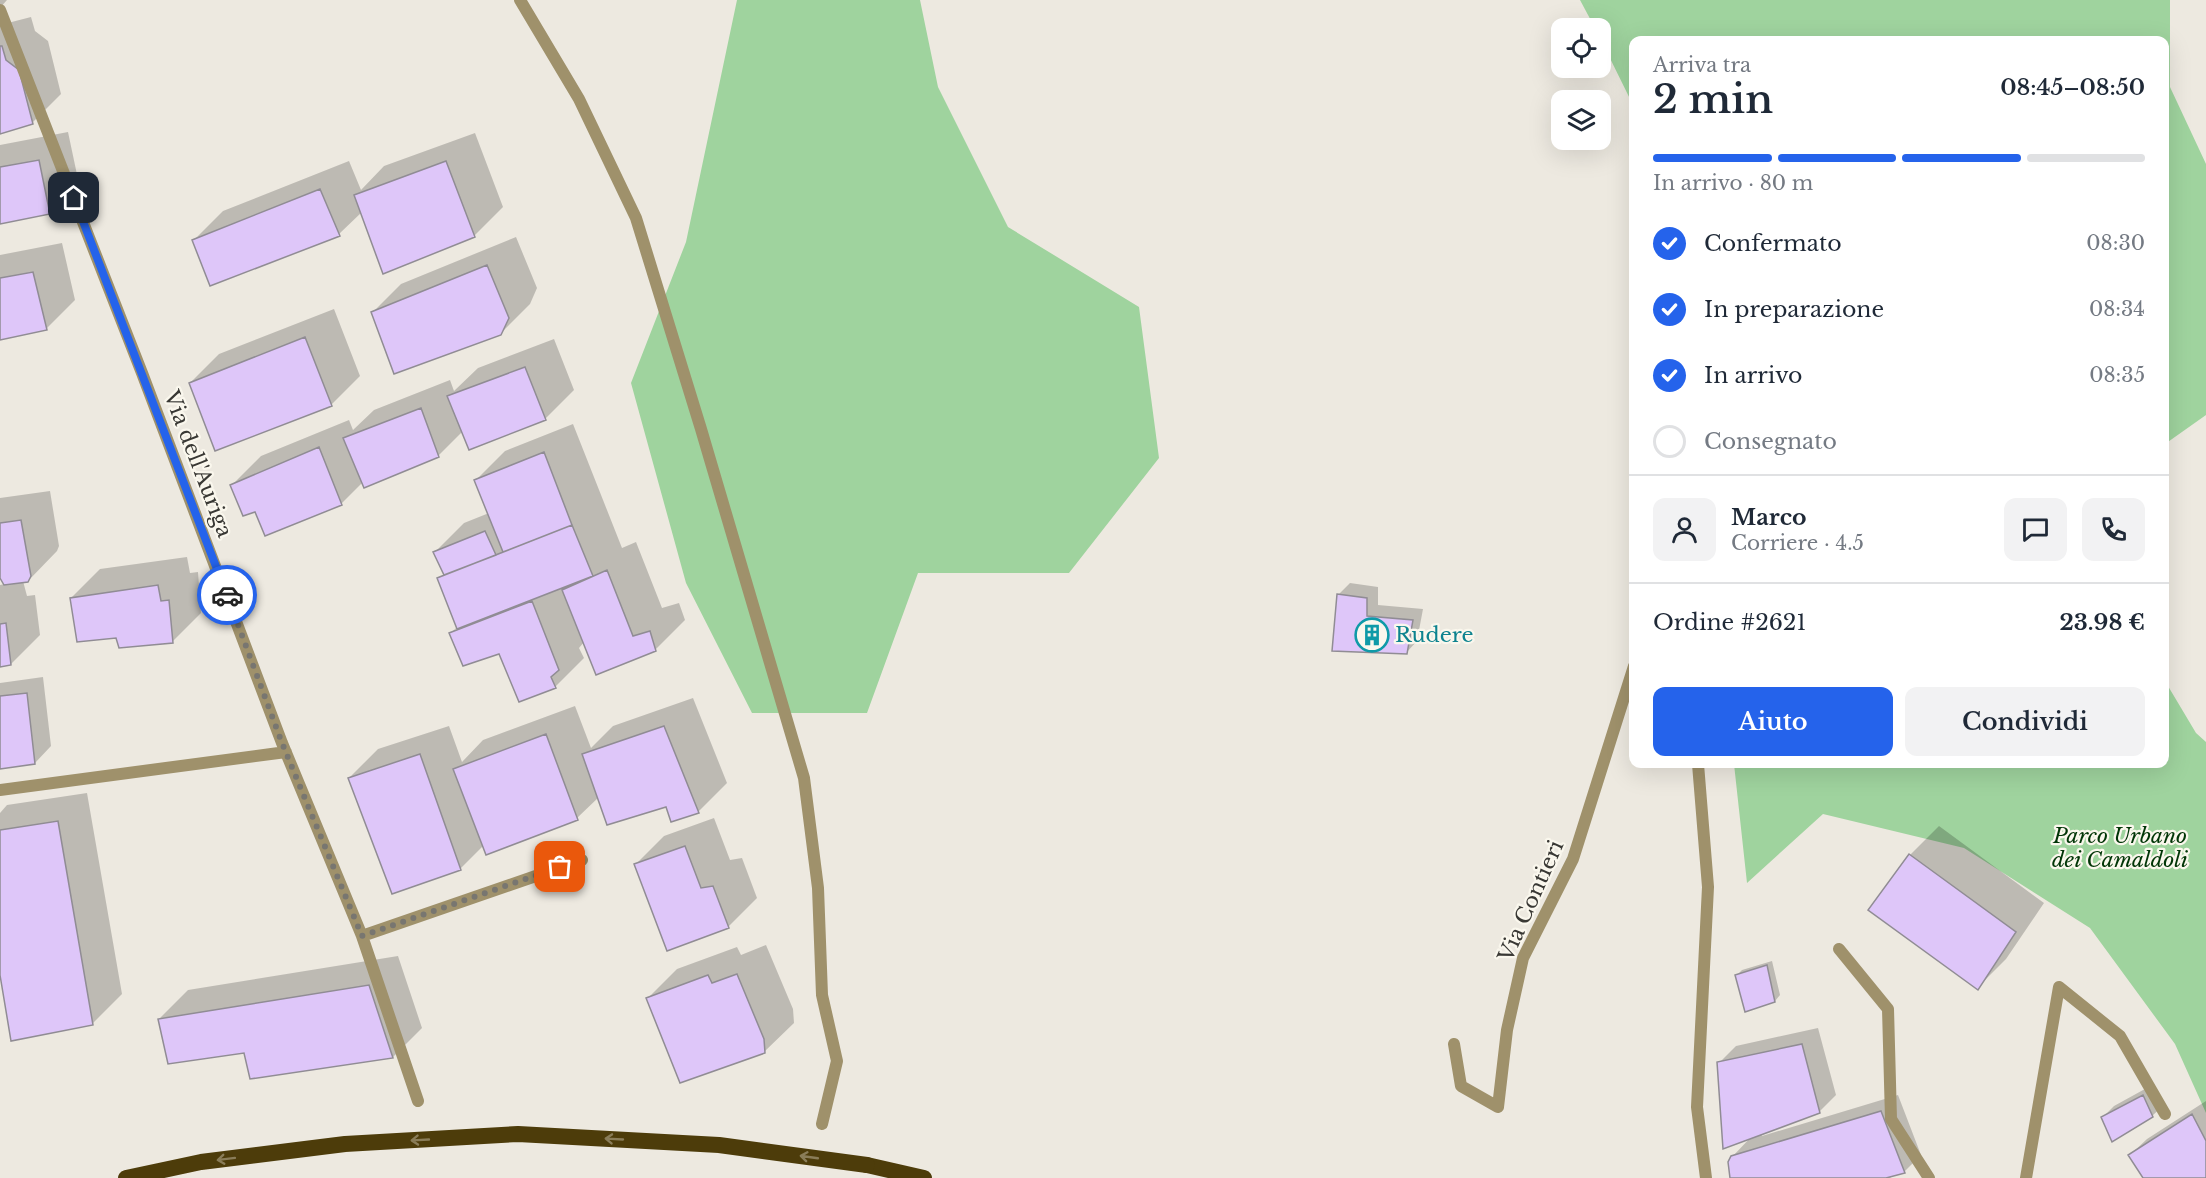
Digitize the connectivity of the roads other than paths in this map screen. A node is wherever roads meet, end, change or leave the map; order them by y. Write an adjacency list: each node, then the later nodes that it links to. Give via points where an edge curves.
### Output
1 (520, 0): 13 (lane, via 579,99 636,218 804,778 818,888 822,995 837,1061)
2 (0, 10): 4 (lane, Via dell'Auriga)
3 (1629, 682): 10 (lane, Via Contieri, via 1573,859 1523,958 1507,1030 1498,1107 1461,1086)
4 (286, 752): 6 (lane); 8 (lane, Via dell'Auriga)
5 (1698, 768): 16 (lane, via 1708,887 1697,1107)
6 (0, 790)
7 (582, 860): 8 (lane)
8 (362, 936): 11 (lane, Via dell'Auriga)
9 (1839, 949): 17 (lane, via 1888,1009 1891,1119)
10 (1454, 1044)
11 (418, 1101)
12 (2165, 1114): 18 (lane, via 2120,1036 2059,987)
13 (822, 1124)
14 (126, 1178): 15 (highway, one-way to 14, bridge, via 867,1165 719,1145 518,1134 345,1144 201,1162)
15 (924, 1178)
16 (1706, 1178)
17 (1929, 1178)
18 (2026, 1178)

